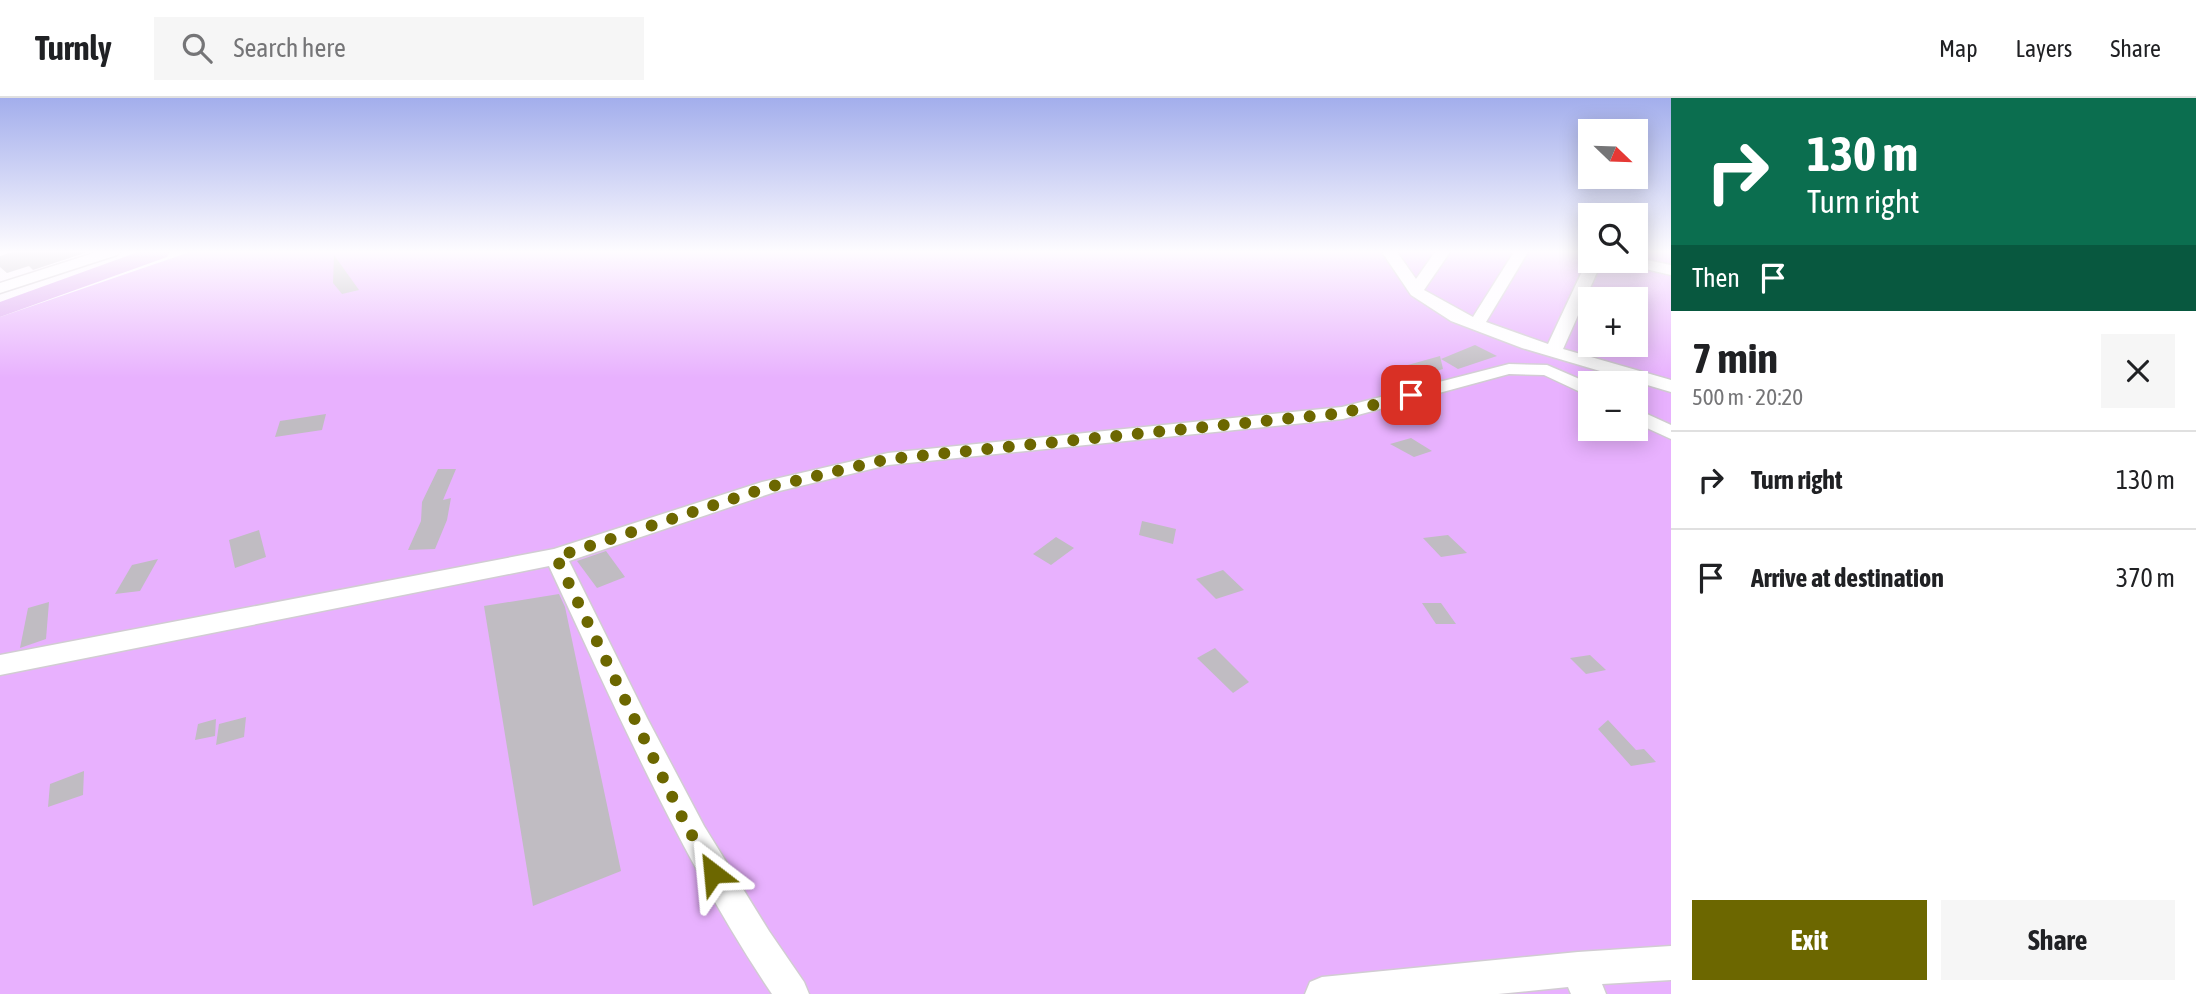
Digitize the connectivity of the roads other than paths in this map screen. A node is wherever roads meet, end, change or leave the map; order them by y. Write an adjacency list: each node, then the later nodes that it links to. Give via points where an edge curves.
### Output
1 (1422, 294): 4 (street)
2 (1496, 294): 4 (street)
3 (1580, 294): 5 (street)
4 (1476, 326): 5 (street)
5 (1553, 352): 7 (street)
6 (1578, 384): 10 (street, via 1554,372 1509,369 1343,413 888,459 769,487)
7 (1671, 386)
8 (1648, 421): 9 (street)
9 (1671, 433)
10 (556, 557): 11 (street); 14 (street, via 682,817 723,892)
11 (0, 665)
12 (1671, 964): 13 (street)
13 (1584, 981): 15 (street)
14 (792, 994)
15 (1322, 994)

